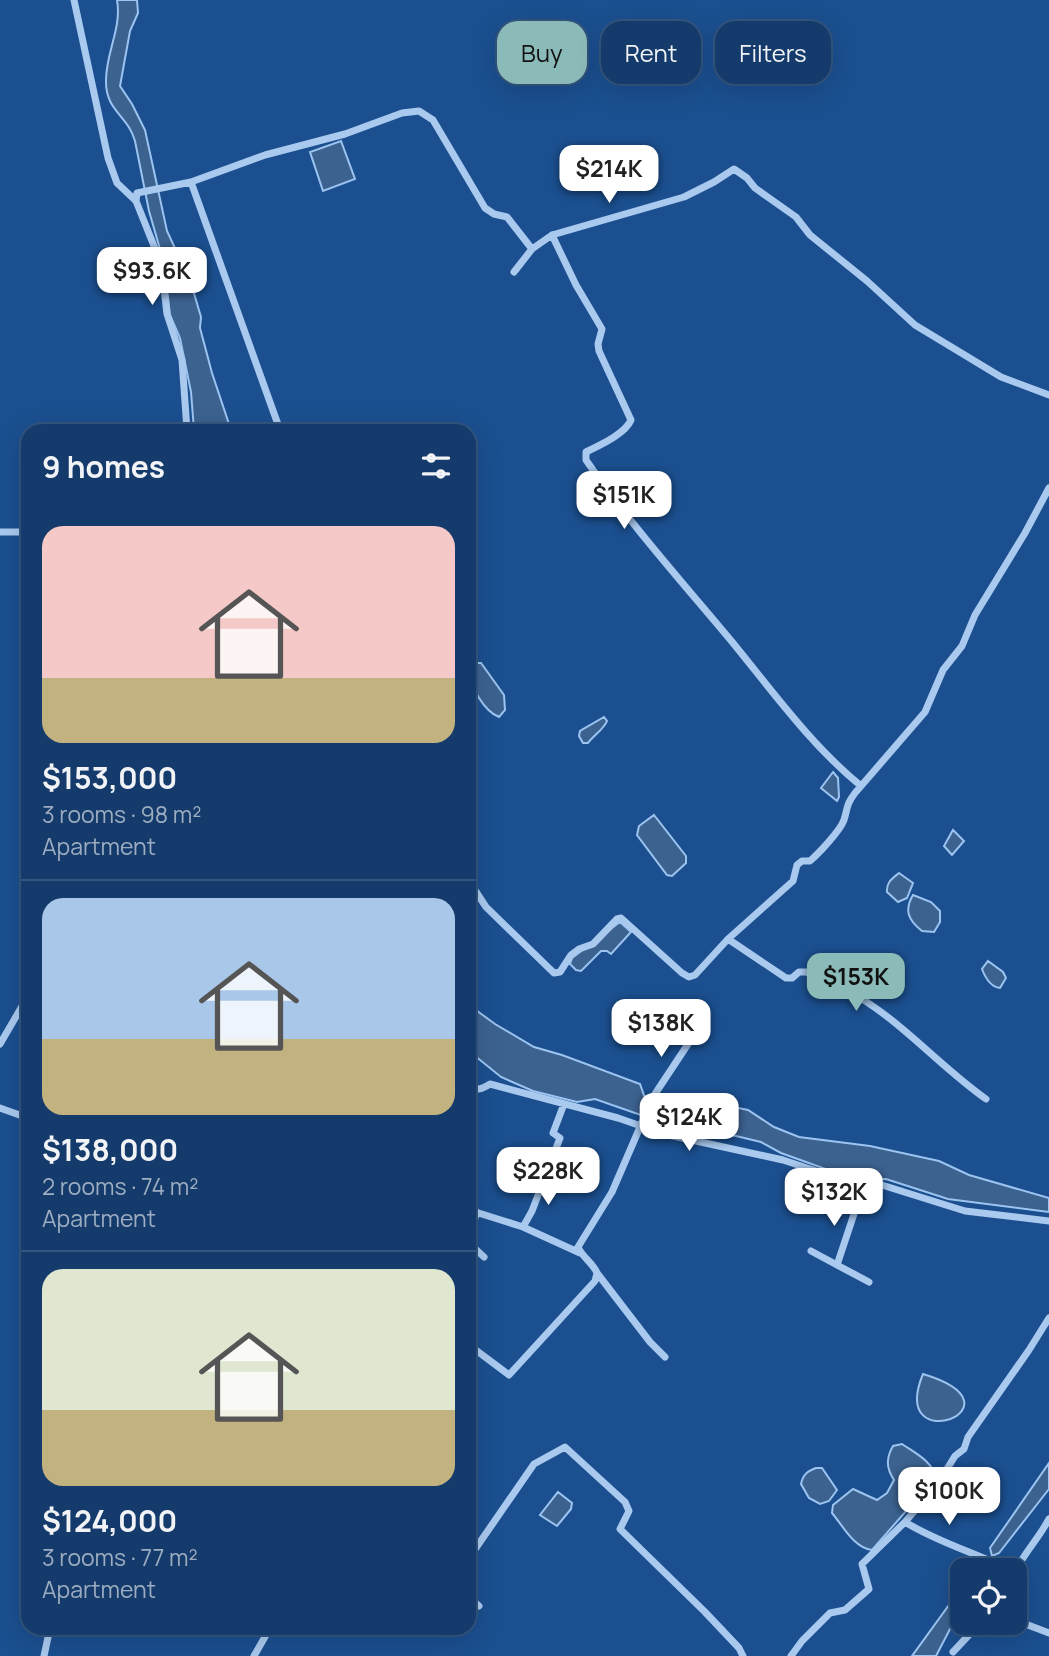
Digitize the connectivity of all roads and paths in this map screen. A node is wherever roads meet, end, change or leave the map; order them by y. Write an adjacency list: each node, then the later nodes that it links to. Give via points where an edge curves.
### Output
1 (74, 0): 3 (street, via 108,158 117,183)
2 (191, 182): 3 (street); 5 (street, via 265,155 419,111 433,120 485,208 506,217); 9 (street)
3 (136, 197): 8 (street, via 156,251 167,314 181,352)
4 (552, 235): 5 (street); 7 (street, via 684,197 734,169 796,217 810,235 915,325 1001,377); 13 (street, via 602,330 599,351 631,420 586,452 586,460 777,696)
5 (532, 249): 6 (street)
6 (514, 272)
7 (1049, 396)
8 (187, 424)
9 (278, 424)
10 (1049, 488): 13 (street, via 975,615 962,646 943,670 925,712)
11 (0, 532): 12 (street)
12 (21, 532)
13 (861, 786): 15 (street, via 846,806 843,822 816,855 796,865 793,881)
14 (476, 892): 15 (street, via 554,973 621,918 689,978)
15 (728, 939): 20 (street, via 786,978 806,972 851,992)
16 (21, 1008): 18 (street)
17 (694, 1035): 24 (street, via 653,1097)
18 (0, 1044)
19 (476, 1088): 21 (street, via 490,1083)
20 (986, 1099)
21 (564, 1104): 24 (street); 28 (street, via 553,1133 560,1138)
22 (0, 1108): 23 (street)
23 (21, 1116)
24 (642, 1123): 25 (street, via 783,1160 828,1175); 31 (street, via 612,1192 578,1247)
25 (861, 1193): 27 (street, via 869,1181 965,1211); 33 (street)
26 (476, 1212): 28 (street)
27 (1049, 1221)
28 (523, 1227): 31 (street)
29 (476, 1250): 32 (street)
30 (811, 1251): 33 (street)
31 (580, 1253): 34 (street)
32 (484, 1257)
33 (837, 1265): 35 (street)
34 (597, 1273): 37 (street, via 595,1281 509,1375); 38 (street)
35 (869, 1282)
36 (1049, 1318): 40 (street, via 964,1449)
37 (476, 1350)
38 (665, 1357)
39 (1049, 1519): 43 (street)
40 (905, 1522): 42 (street); 55 (street, via 862,1564 869,1590 845,1610 830,1613)
41 (476, 1548): 54 (street, via 534,1464 565,1447 625,1502 629,1511 620,1529)
42 (984, 1558)
43 (1022, 1558)
44 (476, 1603): 45 (street)
45 (479, 1606)
46 (1027, 1625): 47 (street)
47 (1049, 1633)
48 (48, 1635): 52 (street)
49 (266, 1635): 53 (street)
50 (969, 1635): 51 (street)
51 (953, 1652)
52 (44, 1656)
53 (254, 1656)
54 (743, 1656)
55 (791, 1656)

